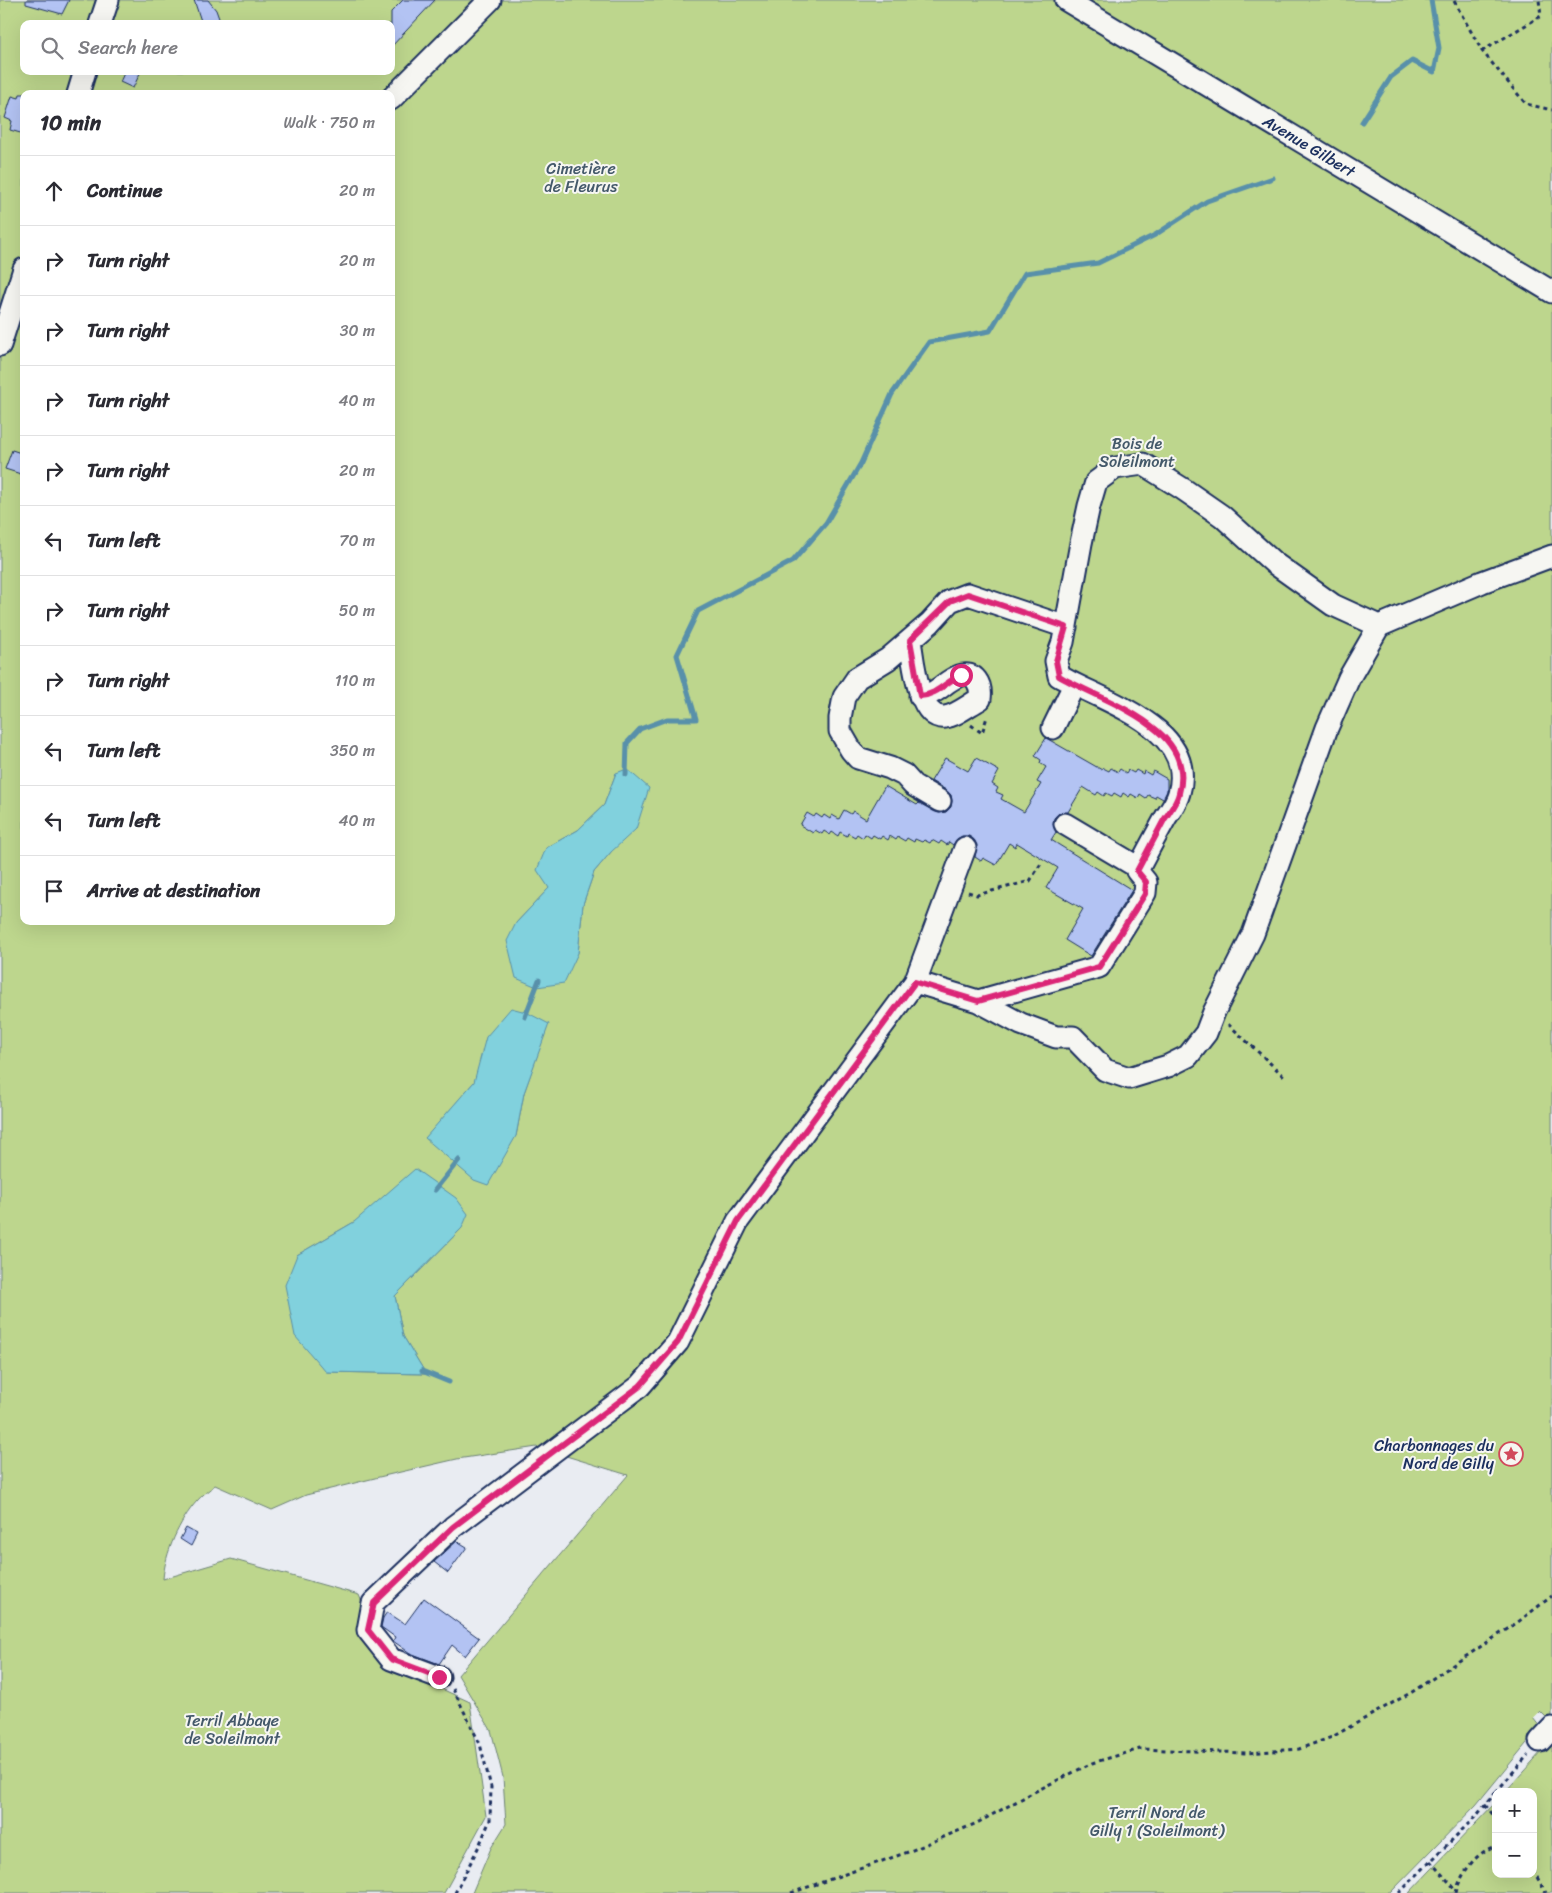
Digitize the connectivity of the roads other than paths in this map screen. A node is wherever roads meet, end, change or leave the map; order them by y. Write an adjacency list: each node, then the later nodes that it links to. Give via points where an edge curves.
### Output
1 (108, 0): 4 (street)
2 (490, 0): 7 (street)
3 (1066, 0): 9 (street, Avenue Gilbert)
4 (101, 20)
5 (85, 75): 6 (street)
6 (79, 90)
7 (395, 95)
8 (20, 282): 10 (street)
9 (1552, 292)
10 (0, 346)
11 (1552, 556): 12 (street)
12 (1380, 626): 13 (street, via 1333,605 1274,562 1222,516 1143,464 1115,468 1096,482 1080,543); 23 (street, via 1349,678 1327,728 1253,934 1206,1033 1188,1056 1129,1078 1105,1070 1073,1037 1056,1037 1030,1028)
13 (1066, 627): 14 (street, via 968,594 950,601); 15 (street, via 1056,661 1059,676)
14 (910, 640): 16 (street); 18 (street, via 888,659 857,678 844,697 840,732 858,758 904,775)
15 (1074, 685): 17 (street); 21 (street, via 1133,714 1154,728 1176,753 1182,779 1179,795)
16 (920, 696)
17 (1053, 728)
18 (940, 802)
19 (1065, 824): 21 (street)
20 (965, 848): 22 (street)
21 (1139, 868): 23 (street, via 1137,871 1146,882 1145,894 1099,967)
22 (915, 982): 23 (street); 24 (street, via 738,1221 678,1342 640,1386 453,1527 374,1603 368,1630 391,1659)
23 (978, 1001)
24 (439, 1677)

